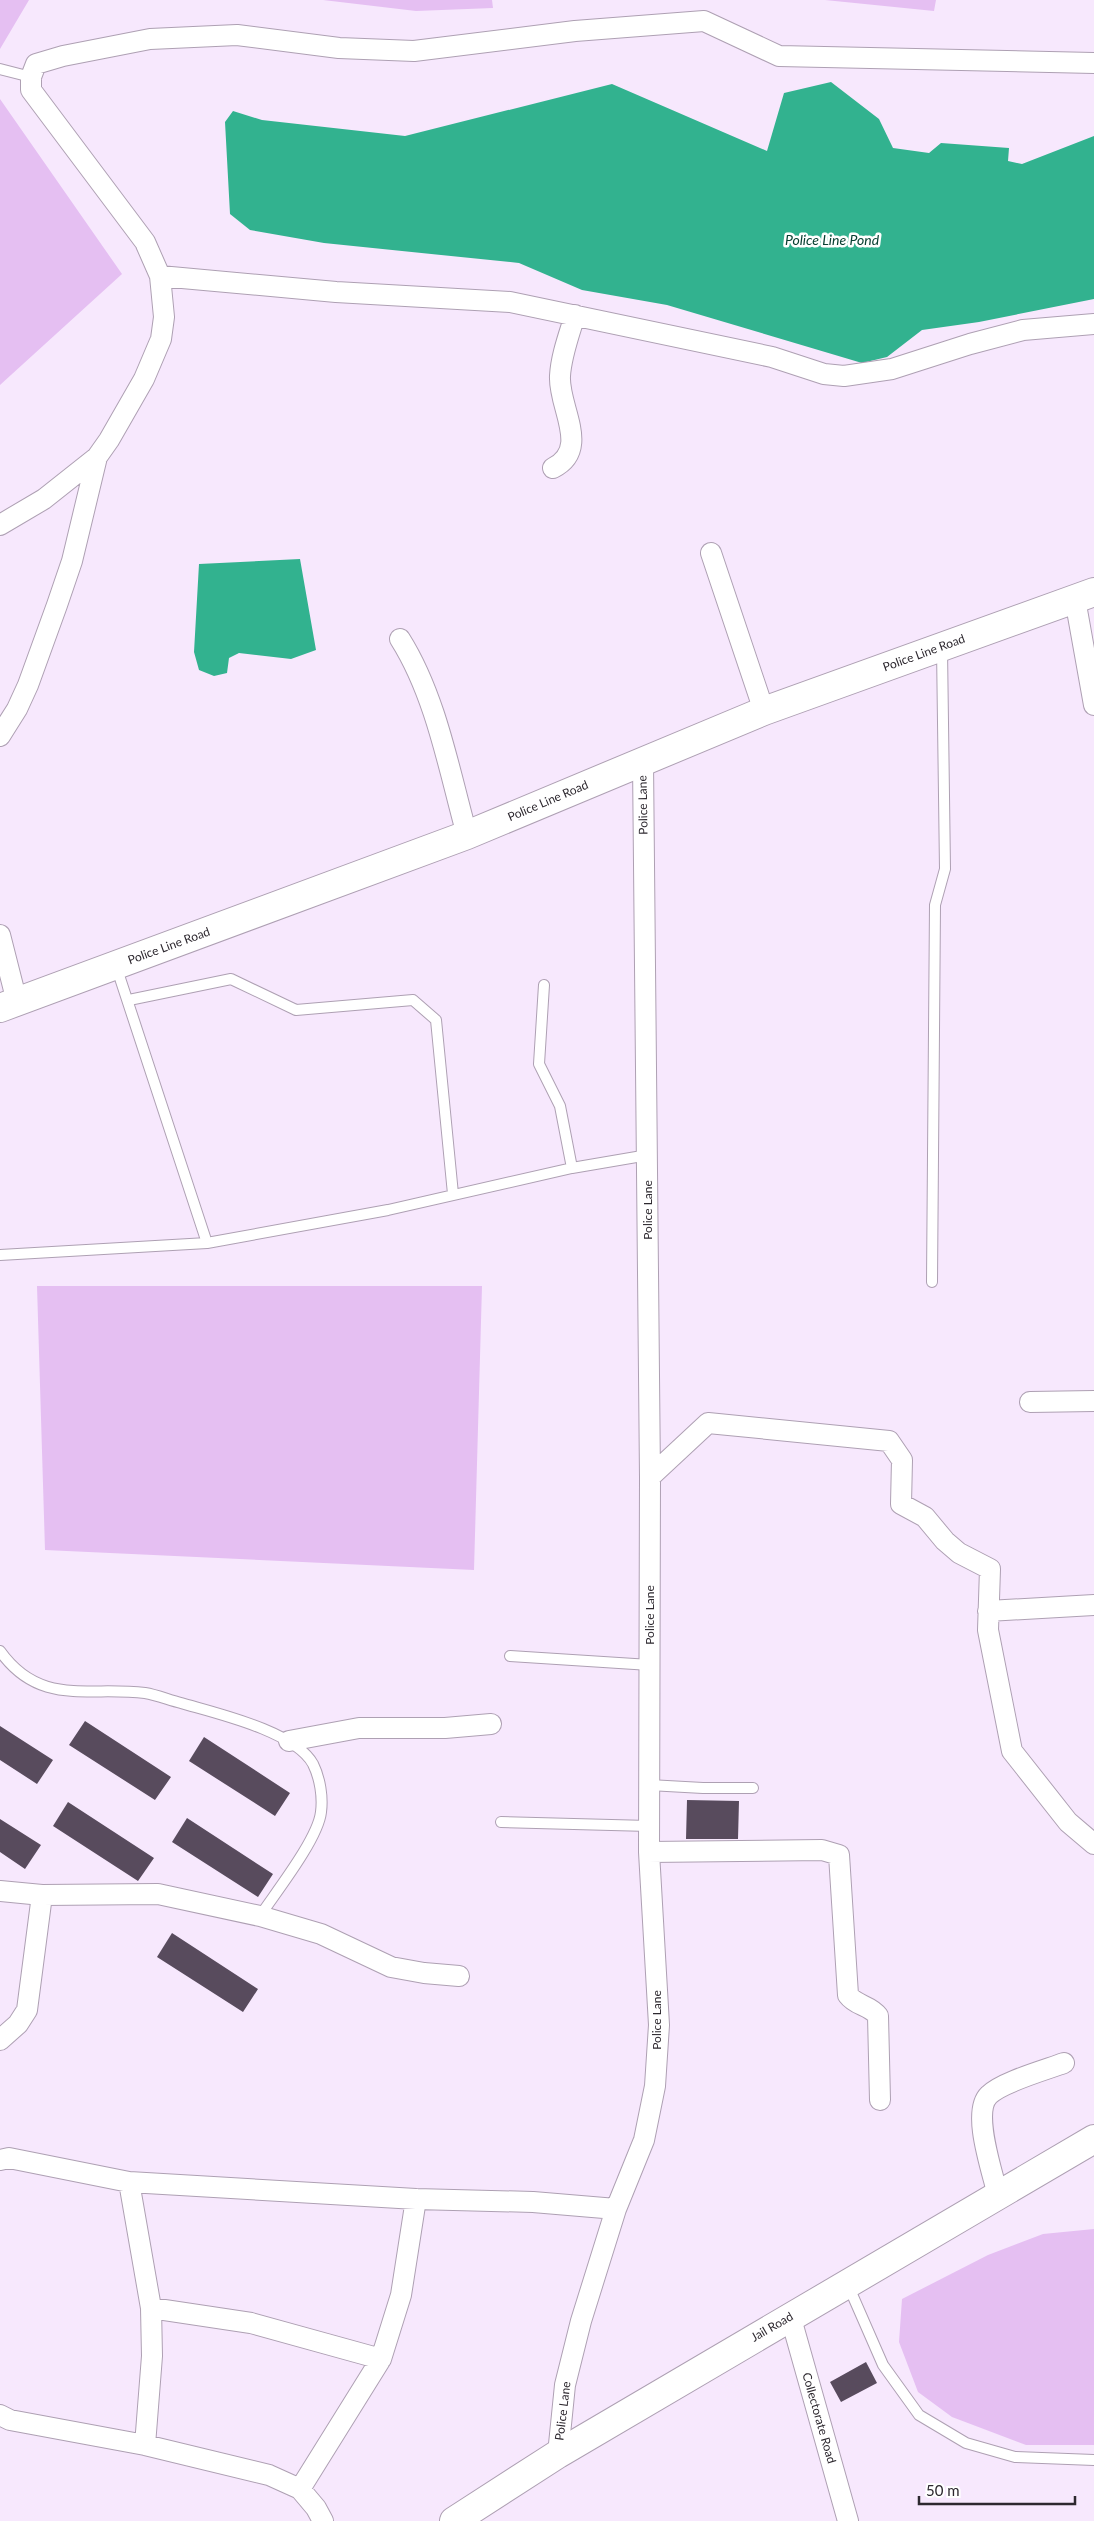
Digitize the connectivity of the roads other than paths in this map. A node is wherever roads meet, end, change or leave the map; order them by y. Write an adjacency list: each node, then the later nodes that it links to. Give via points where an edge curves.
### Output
1 (1094, 63): 3 (street, via 779,56 704,21 576,31 414,51 339,48 237,34 150,39 36,64)
2 (0, 69): 3 (lane)
3 (31, 77): 4 (street, via 31,90 145,242)
4 (160, 276): 5 (street, via 336,292 510,302); 7 (street, via 163,304 161,339 144,379 110,440)
5 (575, 315): 6 (street, via 844,376 892,369 1023,330); 8 (street, via 561,362 560,378 562,402 572,428 573,442 563,463)
6 (1094, 324)
7 (97, 456): 9 (street, via 44,499); 16 (street, via 58,605 28,685)
8 (553, 468)
9 (0, 525)
10 (711, 553): 15 (street)
11 (1084, 595): 13 (street, Police Line Road); 14 (street)
12 (400, 639): 18 (street, via 432,709)
13 (942, 647): 15 (street, Police Line Road); 29 (lane, via 945,869 935,905)
14 (1094, 705)
15 (764, 711): 17 (street, Police Line Road)
16 (0, 736)
17 (643, 762): 18 (street, Police Line Road); 24 (street, Police Lane)
18 (467, 835): 20 (street, Police Line Road)
19 (0, 935): 23 (street)
20 (115, 966): 22 (lane); 23 (street, Police Line Road)
21 (544, 985): 25 (lane, via 539,1064 560,1106)
22 (129, 1000): 26 (lane, via 231,979 296,1010 413,1000 436,1020); 27 (lane)
23 (8, 1005)
24 (648, 1155): 25 (lane); 32 (street, Police Lane)
25 (572, 1168): 26 (lane)
26 (453, 1194): 27 (lane, via 388,1210)
27 (207, 1243): 28 (lane)
28 (0, 1255)
29 (932, 1282)
30 (1030, 1402): 31 (street)
31 (1094, 1402)
32 (650, 1477): 34 (street, via 708,1423 889,1441 902,1460 901,1504 925,1517 959,1553 990,1569); 37 (street, Police Lane)
33 (1094, 1605): 34 (street)
34 (988, 1611): 44 (street, via 988,1630 1012,1751 1068,1822)
35 (0, 1651): 39 (lane, via 12,1668 58,1691 147,1694 262,1728)
36 (510, 1656): 37 (lane)
37 (650, 1665): 40 (street, Police Lane)
38 (491, 1724): 39 (street, via 445,1728 359,1728)
39 (288, 1741): 48 (lane, via 312,1763 320,1783 321,1813 313,1835)
40 (650, 1785): 41 (lane); 43 (street, Police Lane)
41 (753, 1788)
42 (501, 1822): 43 (lane)
43 (649, 1826): 45 (street, Police Lane)
44 (1094, 1844)
45 (649, 1852): 52 (street, via 822,1850 839,1855 848,1995 853,2001 874,2010 878,2016); 58 (street, Police Lane, via 659,2025 655,2086 644,2140)
46 (0, 1891): 47 (street)
47 (42, 1895): 48 (street, via 158,1894); 50 (street, via 27,2010 18,2024)
48 (260, 1916): 49 (street, via 321,1934 391,1967)
49 (459, 1976)
50 (0, 2040)
51 (1064, 2063): 56 (street, via 1000,2087 988,2095 982,2107 982,2124)
52 (880, 2100)
53 (1094, 2139): 56 (street, Jail Road)
54 (0, 2160): 55 (street, via 9,2158)
55 (129, 2182): 57 (street); 60 (street)
56 (998, 2196): 59 (street, Jail Road)
57 (416, 2199): 58 (street, via 533,2202); 62 (street, via 401,2295)
58 (616, 2209): 65 (street, Police Lane, via 565,2385)
59 (848, 2285): 61 (street, Jail Road); 66 (lane, via 883,2365 919,2415 966,2443 1015,2458)
60 (152, 2308): 62 (street, via 251,2323); 64 (street)
61 (790, 2316): 65 (street, Jail Road); 70 (street, Collectorate Road)
62 (381, 2359): 67 (street)
63 (0, 2415): 64 (street, via 10,2420)
64 (145, 2444): 67 (street, via 269,2476)
65 (558, 2454): 69 (street, Jail Road)
66 (1094, 2460)
67 (300, 2489): 68 (street)
68 (323, 2521)
69 (454, 2521)
70 (848, 2521)

